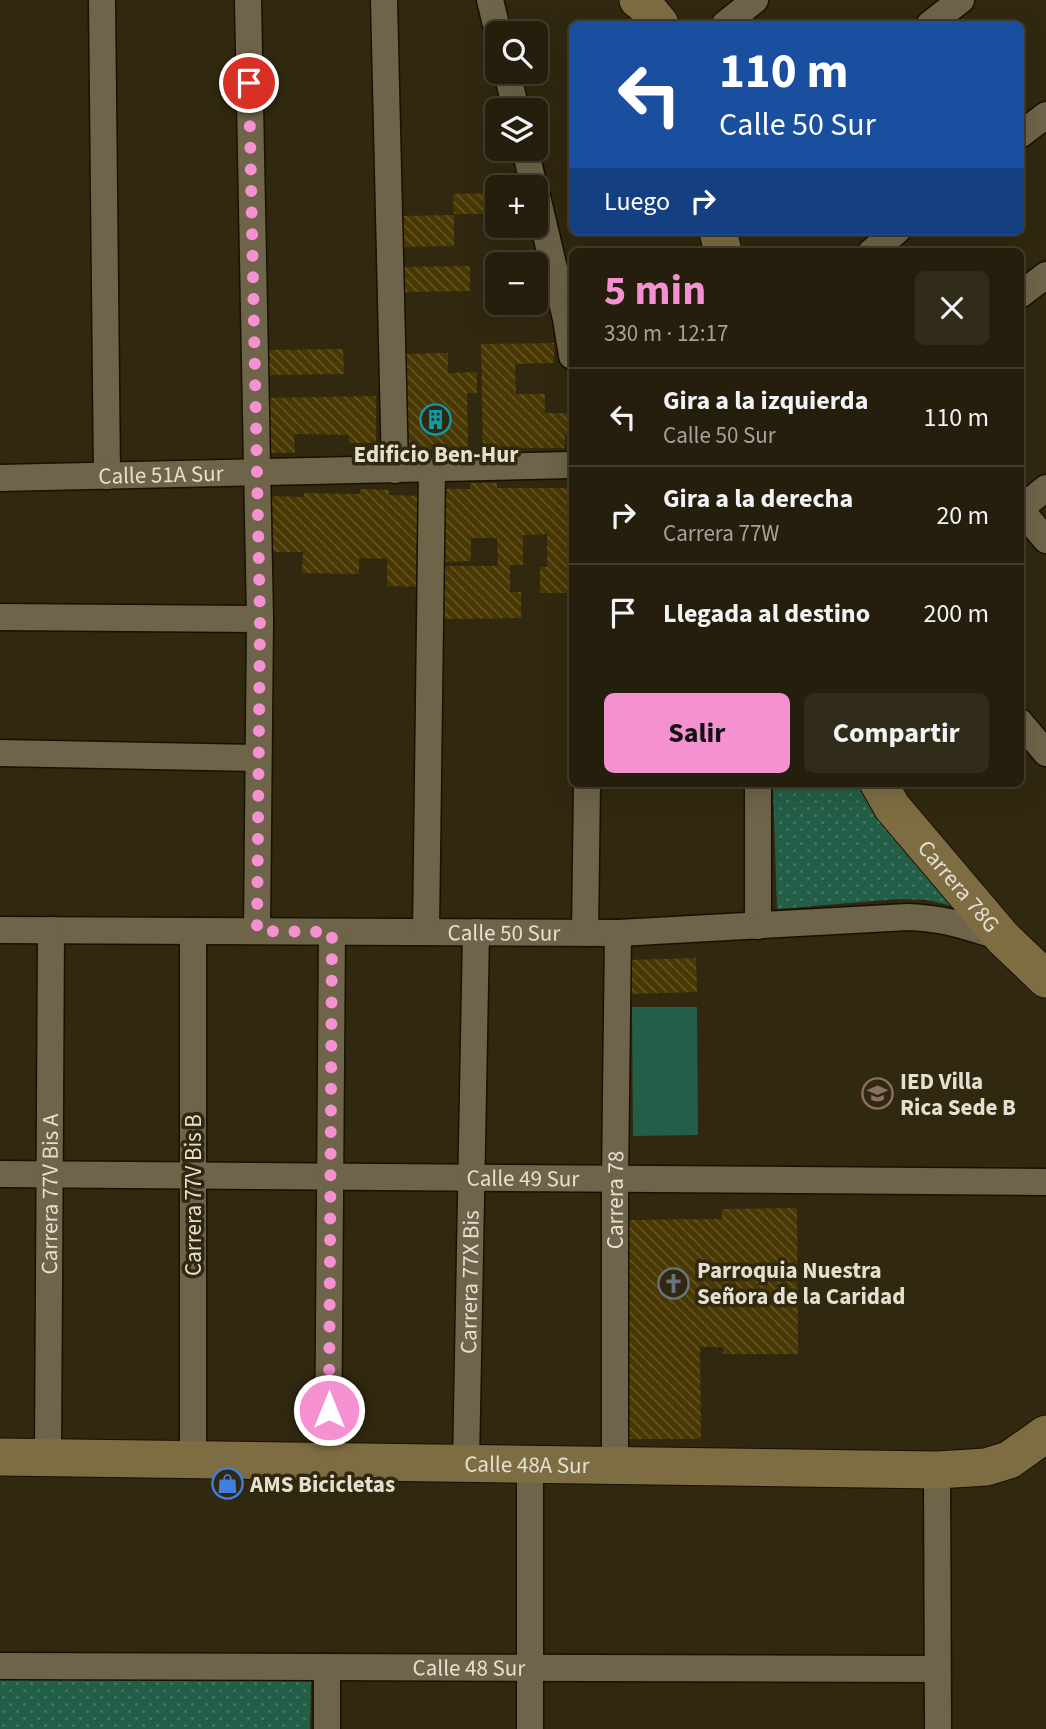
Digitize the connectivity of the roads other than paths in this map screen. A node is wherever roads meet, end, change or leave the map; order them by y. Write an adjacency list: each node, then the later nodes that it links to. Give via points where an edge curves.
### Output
1 (102, 0): 22 (street)
2 (247, 0): 21 (street)
3 (384, 0): 19 (street)
4 (490, 0): 7 (street)
5 (755, 0): 8 (street)
6 (961, 0): 9 (street)
7 (495, 21)
8 (728, 21)
9 (934, 21)
10 (1046, 115): 11 (street)
11 (1024, 132)
12 (892, 235): 14 (street)
13 (547, 238): 17 (street)
14 (876, 248)
15 (1046, 275): 16 (street)
16 (1024, 292)
17 (569, 338)
18 (569, 465): 20 (street, Calle 51A Sur)
19 (395, 470): 20 (street, Calle 51A Sur); 21 (street, Calle 51A Sur)
20 (432, 470): 43 (street)
21 (257, 473): 22 (street, Calle 51A Sur); 29 (street)
22 (107, 476): 23 (street, Calle 51A Sur)
23 (0, 478)
24 (1046, 488): 25 (street)
25 (1024, 506)
26 (1024, 514): 27 (street)
27 (1046, 540)
28 (0, 617): 29 (street)
29 (260, 619): 33 (street)
30 (1024, 727): 32 (street)
31 (0, 753): 33 (street)
32 (1046, 753)
33 (258, 758): 41 (street)
34 (587, 787): 45 (street)
35 (758, 787): 37 (street)
36 (881, 787): 47 (street, Carrera 78G, via 892,807)
37 (758, 926): 46 (street, Calle 50 Sur); 47 (street, Calle 50 Sur, via 908,916 955,922)
38 (0, 930): 39 (street, Calle 50 Sur)
39 (51, 930): 40 (street, Calle 50 Sur); 50 (street, Carrera 77V Bis A)
40 (193, 931): 41 (street, Calle 50 Sur); 51 (street, Carrera 77V Bis B)
41 (257, 931): 42 (street, Calle 50 Sur)
42 (332, 932): 43 (street, Calle 50 Sur); 52 (street)
43 (426, 932): 44 (street, Calle 50 Sur)
44 (476, 932): 45 (street, Calle 50 Sur); 53 (street, Carrera 77X Bis)
45 (585, 933): 46 (street, Calle 50 Sur)
46 (618, 933): 54 (street, Carrera 78)
47 (1003, 938): 48 (street, Carrera 78G)
48 (1046, 979)
49 (0, 1174): 50 (street, Calle 49 Sur)
50 (49, 1174): 51 (street, Calle 49 Sur); 58 (street, Carrera 77V Bis A)
51 (193, 1176): 52 (street, Calle 49 Sur); 59 (street, Carrera 77V Bis B)
52 (330, 1177): 53 (street, Calle 49 Sur); 60 (street)
53 (471, 1178): 54 (street, Calle 49 Sur); 61 (street, Carrera 77X Bis)
54 (615, 1179): 55 (street, Calle 49 Sur); 63 (street, Carrera 78)
55 (1046, 1182)
56 (1046, 1434): 64 (street, Calle 48A Sur, via 1009,1460 986,1467)
57 (0, 1457): 58 (street, Calle 48A Sur)
58 (48, 1458): 59 (street, Calle 48A Sur)
59 (193, 1460): 60 (street, Calle 48A Sur)
60 (328, 1462): 61 (street, Calle 48A Sur)
61 (466, 1464): 62 (street, Calle 48A Sur)
62 (530, 1465): 63 (street, Calle 48A Sur); 67 (street)
63 (615, 1466): 64 (street, Calle 48A Sur)
64 (937, 1469): 68 (street)
65 (0, 1666): 66 (street, Calle 48 Sur)
66 (327, 1667): 67 (street, Calle 48 Sur); 69 (street)
67 (530, 1668): 68 (street, Calle 48 Sur); 70 (street)
68 (937, 1669): 71 (street)
69 (327, 1729)
70 (530, 1729)
71 (937, 1729)

